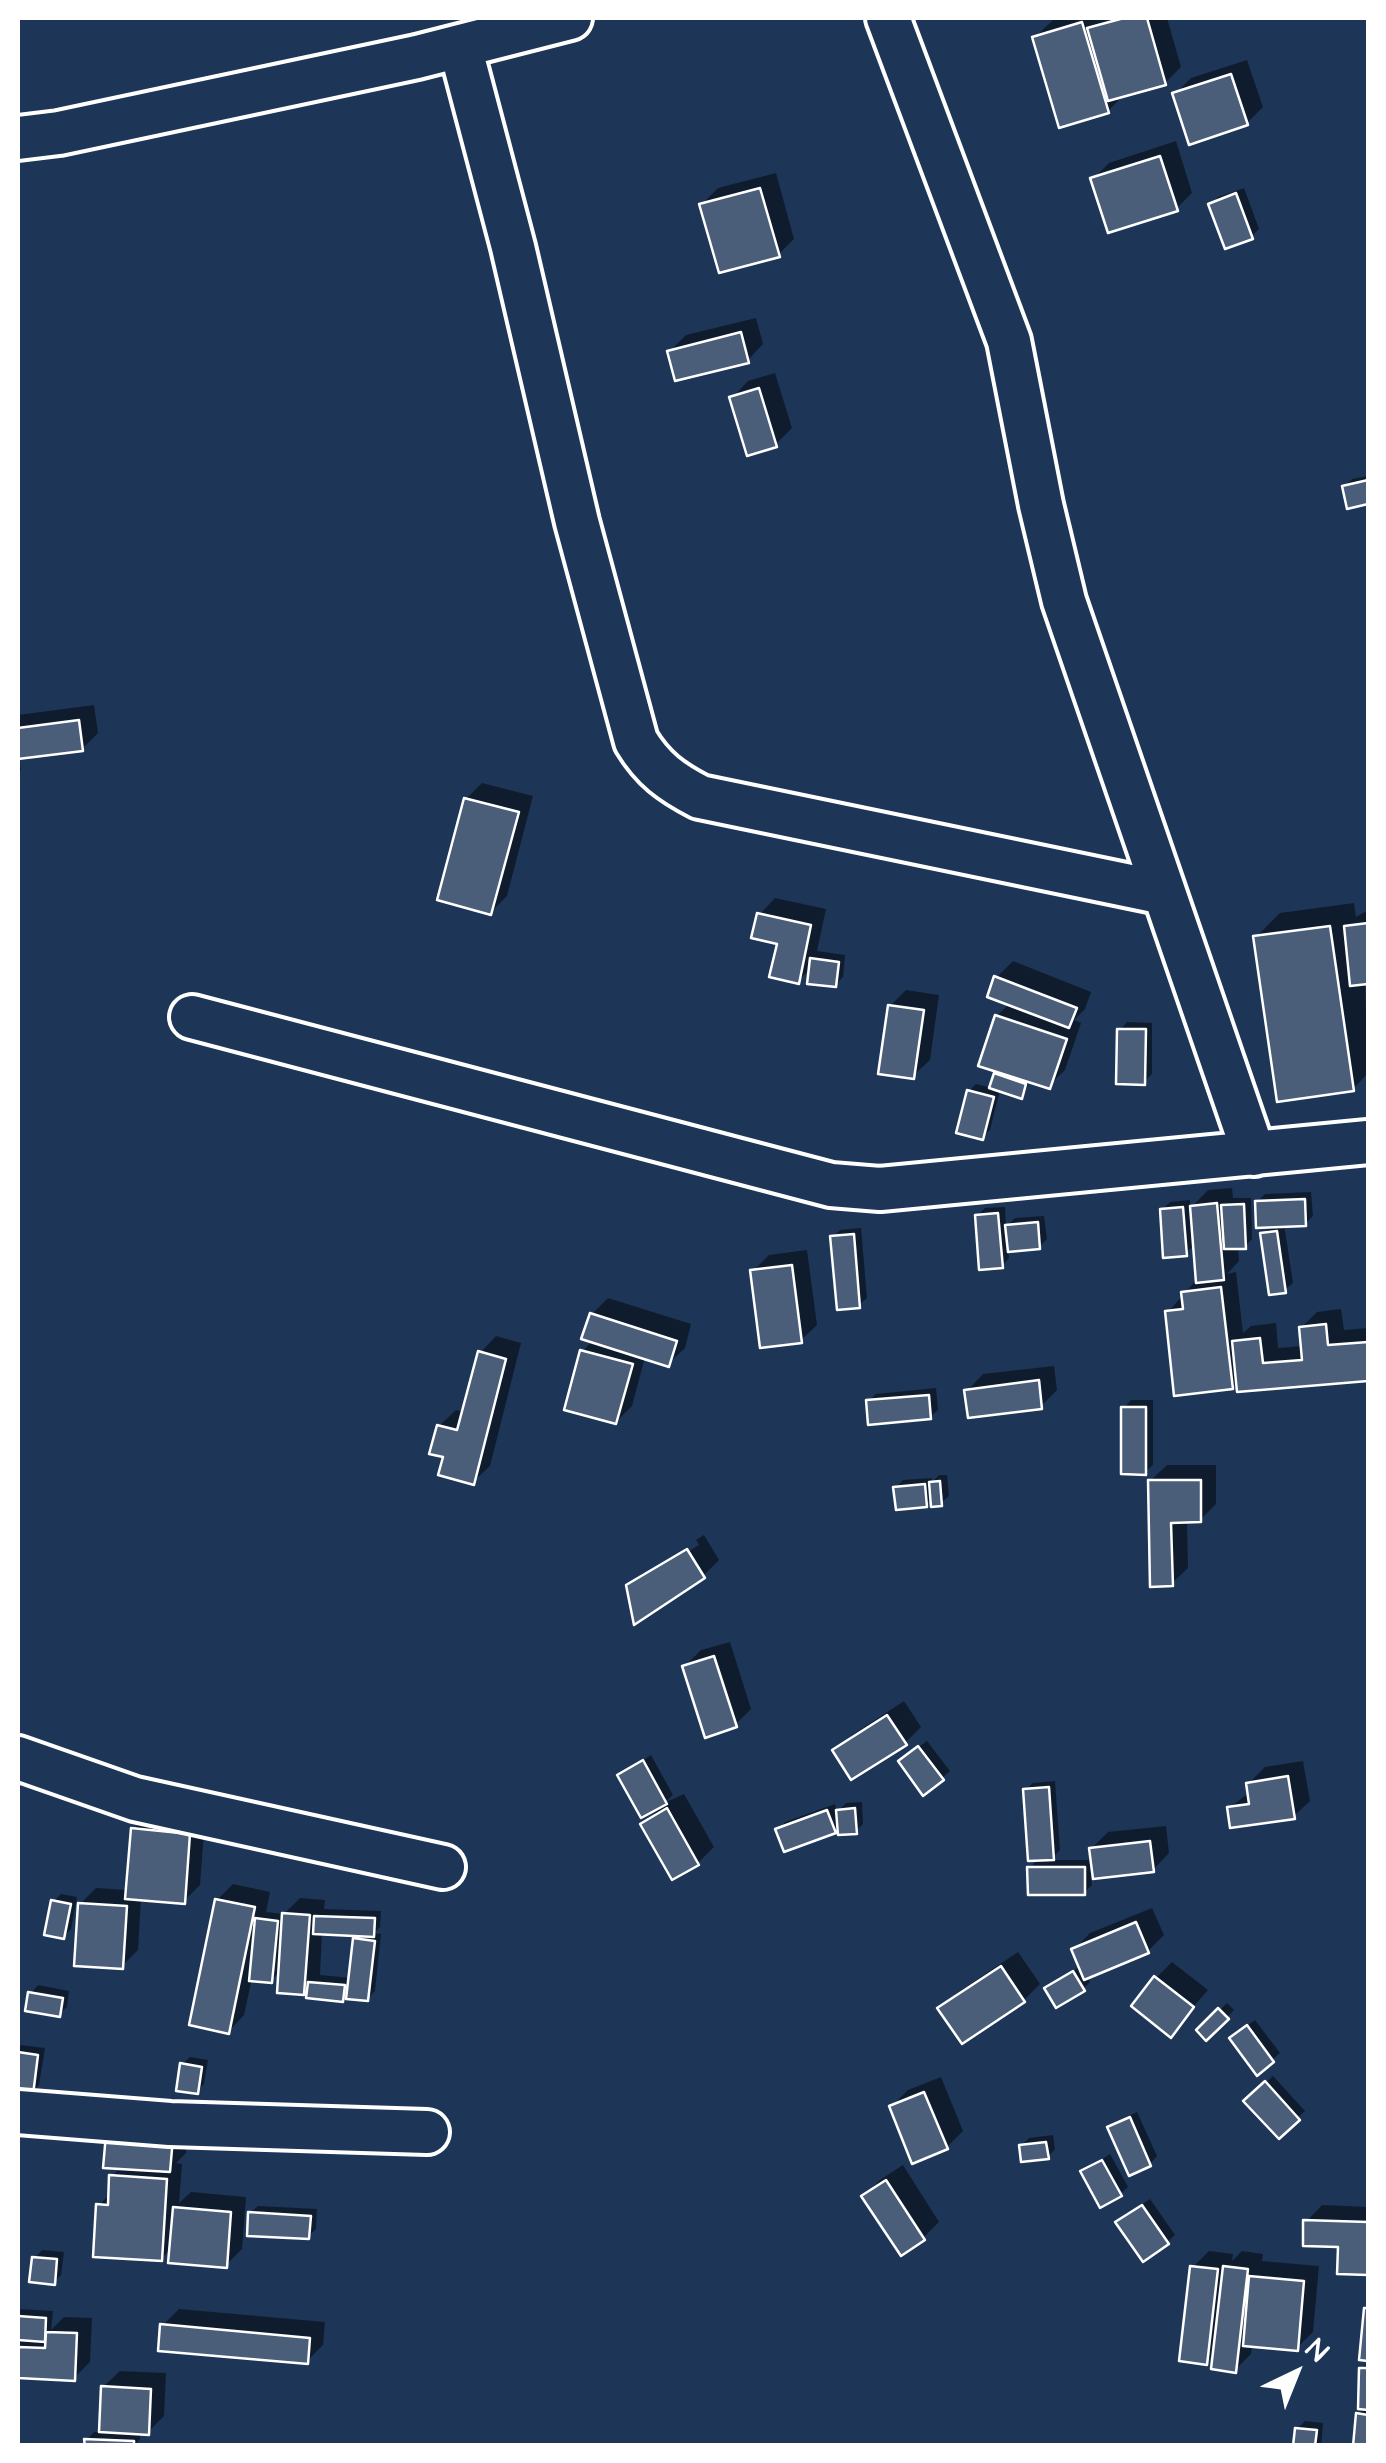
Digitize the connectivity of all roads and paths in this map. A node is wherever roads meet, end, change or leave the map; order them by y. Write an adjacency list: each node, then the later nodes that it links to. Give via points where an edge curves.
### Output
1 (570, 18): 3 (street)
2 (888, 18): 5 (street, via 1009,341 1064,601)
3 (460, 46): 4 (street); 5 (street, via 577,522 636,741 649,762 700,797)
4 (18, 138)
5 (1164, 892): 8 (street)
6 (192, 1017): 8 (street, via 831,1185 880,1189)
7 (1368, 1142): 8 (street)
8 (1254, 1154)
9 (18, 1758): 10 (street, via 136,1798)
10 (443, 1868)
11 (18, 2112): 12 (street)
12 (427, 2132)

